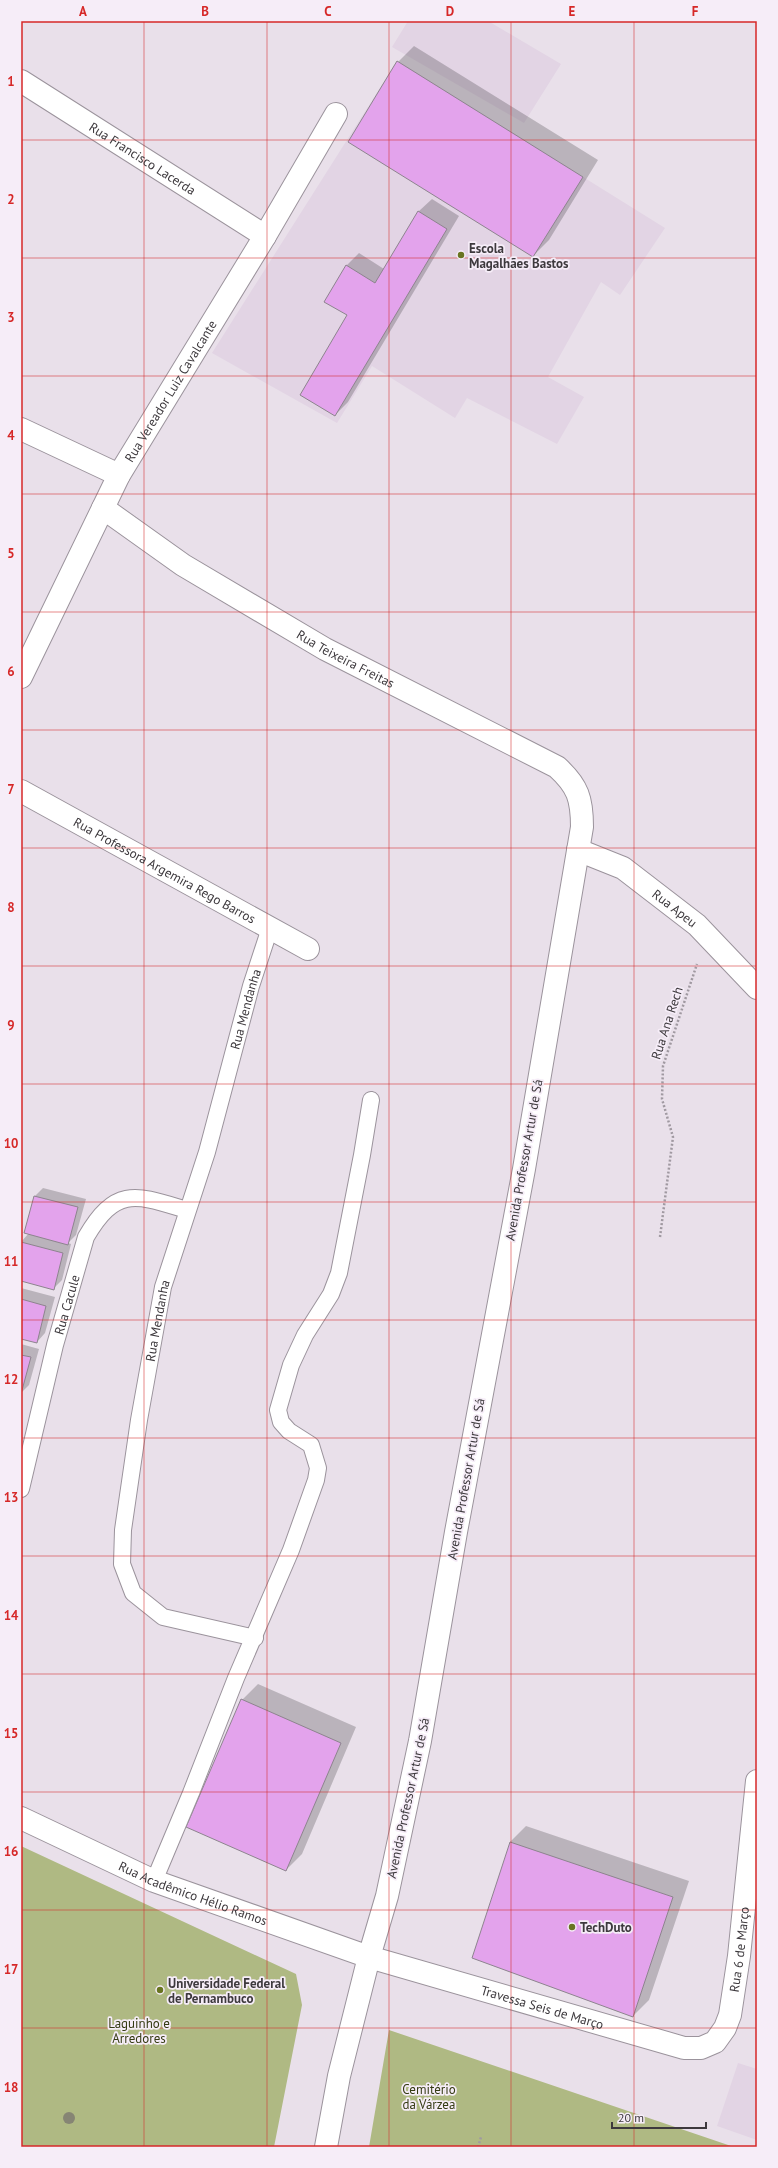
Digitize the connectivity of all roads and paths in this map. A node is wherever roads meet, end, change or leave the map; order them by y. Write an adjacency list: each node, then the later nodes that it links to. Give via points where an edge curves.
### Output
1 (21, 81): 3 (street, Rua Francisco Lacerda)
2 (336, 114): 3 (street, Rua Vereador Luiz Cavalcante)
3 (265, 236): 5 (street, Rua Vereador Luiz Cavalcante)
4 (21, 429): 5 (street)
5 (119, 475): 6 (street, Rua Vereador Luiz Cavalcante)
6 (103, 508): 7 (street, Rua Vereador Luiz Cavalcante); 9 (street, Rua Teixeira Freitas, via 184,565 312,642 557,767 578,791)
7 (21, 677)
8 (21, 791): 11 (street, Rua Professora Argemira Rego Barros)
9 (582, 806): 10 (street, Avenida Professor Artur de Sá)
10 (578, 850): 12 (street, Rua Apeu, via 623,868 697,924); 23 (street, Avenida Professor Artur de Sá, via 524,1169 420,1741 387,1896)
11 (270, 928): 13 (street, Rua Professora Argemira Rego Barros); 16 (lane, Rua Mendanha, via 251,986 207,1152)
12 (706, 935): 14 (street, Rua Apeu); 17 (path, Rua Ana Rech, via 663,1066 662,1099 673,1137)
13 (308, 948)
14 (757, 988)
15 (371, 1100): 19 (lane, via 339,1273 331,1294 305,1335 291,1365 278,1410 281,1422 311,1445 318,1468 316,1480)
16 (187, 1210): 18 (lane, Rua Cacule, via 146,1198 125,1198 107,1207 95,1220 86,1237 55,1345); 19 (lane, Rua Mendanha, via 163,1286 152,1345 123,1530 122,1564 133,1593 163,1616)
17 (660, 1237)
18 (21, 1489)
19 (255, 1638): 22 (lane, via 236,1678)
20 (757, 1781): 24 (street, Rua 6 de Março, via 739,1956 730,2015)
21 (21, 1818): 22 (street, Rua Acadêmico Hélio Ramos)
22 (154, 1881): 23 (street, Rua Acadêmico Hélio Ramos)
23 (369, 1957): 24 (street, Travessa Seis de Março, via 684,2048 701,2048); 26 (street, Avenida Professor Artur de Sá, via 339,2076)
24 (715, 2042)
25 (481, 2137): 27 (path)
26 (326, 2147)
27 (478, 2147)

